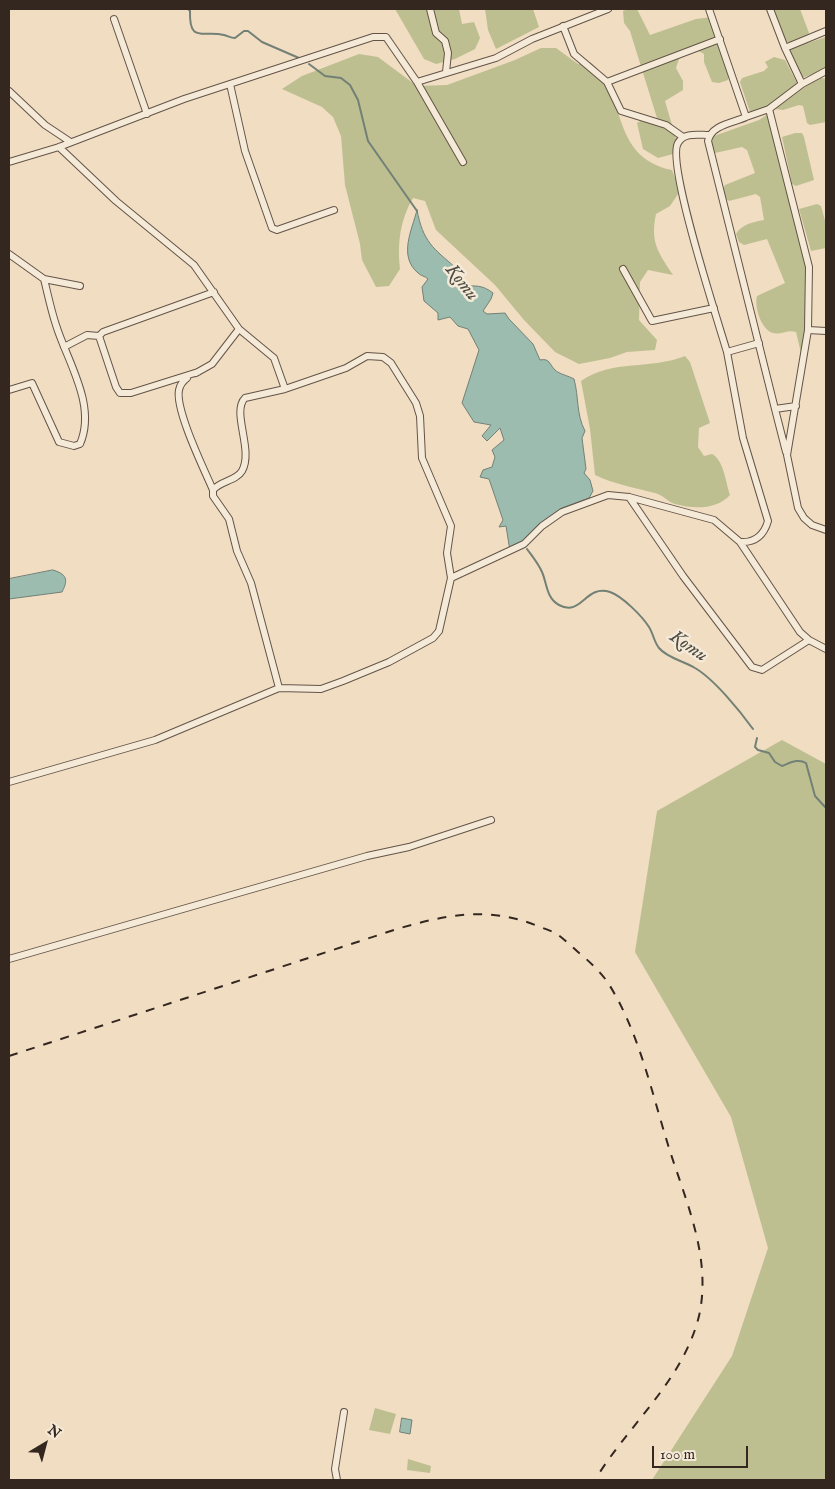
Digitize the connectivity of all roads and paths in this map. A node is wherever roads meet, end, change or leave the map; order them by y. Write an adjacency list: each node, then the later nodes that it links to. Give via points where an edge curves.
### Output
1 (430, 9): 11 (street, via 436,33 445,41 448,53)
2 (608, 9): 6 (street)
3 (709, 9): 8 (street)
4 (770, 9): 9 (street)
5 (114, 19): 18 (street)
6 (563, 26): 11 (street, via 496,58); 13 (street, via 574,54)
7 (826, 31): 9 (street)
8 (720, 39): 13 (street); 19 (street)
9 (785, 48): 15 (street)
10 (826, 71): 15 (street)
11 (446, 72): 12 (street)
12 (416, 82): 14 (street, via 386,37 381,35); 25 (street)
13 (608, 82): 21 (street, via 621,111 666,125)
14 (230, 84): 18 (street); 26 (street, via 245,150 272,228 292,226)
15 (802, 84): 17 (street)
16 (9, 91): 22 (street, via 45,125)
17 (769, 109): 19 (street); 34 (street, via 808,266)
18 (147, 114): 22 (street)
19 (746, 117): 20 (street)
20 (709, 135): 21 (street); 37 (street)
21 (683, 137): 32 (street, via 678,142 675,156 692,234)
22 (70, 141): 23 (street)
23 (59, 147): 24 (street); 31 (street, via 116,201 194,265)
24 (9, 162)
25 (463, 162)
26 (334, 210)
27 (9, 254): 29 (street)
28 (623, 269): 32 (street, via 652,321)
29 (44, 280): 30 (street); 38 (street)
30 (80, 286)
31 (214, 292): 33 (street); 36 (street)
32 (714, 308): 39 (street)
33 (239, 329): 40 (street, via 212,364); 41 (street, via 274,358)
34 (808, 330): 35 (street); 43 (street)
35 (826, 331)
36 (99, 336): 38 (street, via 87,335); 40 (street, via 120,393 131,393)
37 (759, 343): 39 (street); 44 (street)
38 (64, 347): 42 (street, via 80,389 84,412 84,436 80,444 74,446 59,442 32,384)
39 (726, 352): 49 (street, via 743,438 768,522 755,540)
40 (198, 372): 46 (street, via 181,383 179,400)
41 (285, 389): 46 (street, via 245,398 241,402 246,459 237,477 216,485); 50 (street, via 346,368 367,356 383,357 391,363 416,403 420,416 422,458 450,526 446,553)
42 (9, 390)
43 (796, 406): 44 (street); 45 (street)
44 (775, 409): 45 (street)
45 (787, 454): 48 (street, via 798,508 808,522)
46 (213, 490): 53 (street, via 213,496 229,519 237,551 251,583)
47 (629, 497): 49 (street, via 714,520); 50 (street, via 608,495 562,512 524,544); 51 (street, via 683,576 752,667 762,670)
48 (826, 530)
49 (740, 542): 51 (street, via 800,632)
50 (451, 578): 53 (street, via 441,624 433,638 373,670 321,689)
51 (809, 640): 52 (street)
52 (826, 649)
53 (279, 688): 54 (street, via 155,740)
54 (9, 782)
55 (491, 820): 56 (street, via 409,847 367,856)
56 (9, 959)
57 (344, 1412): 58 (street, via 335,1469)
58 (337, 1480)

